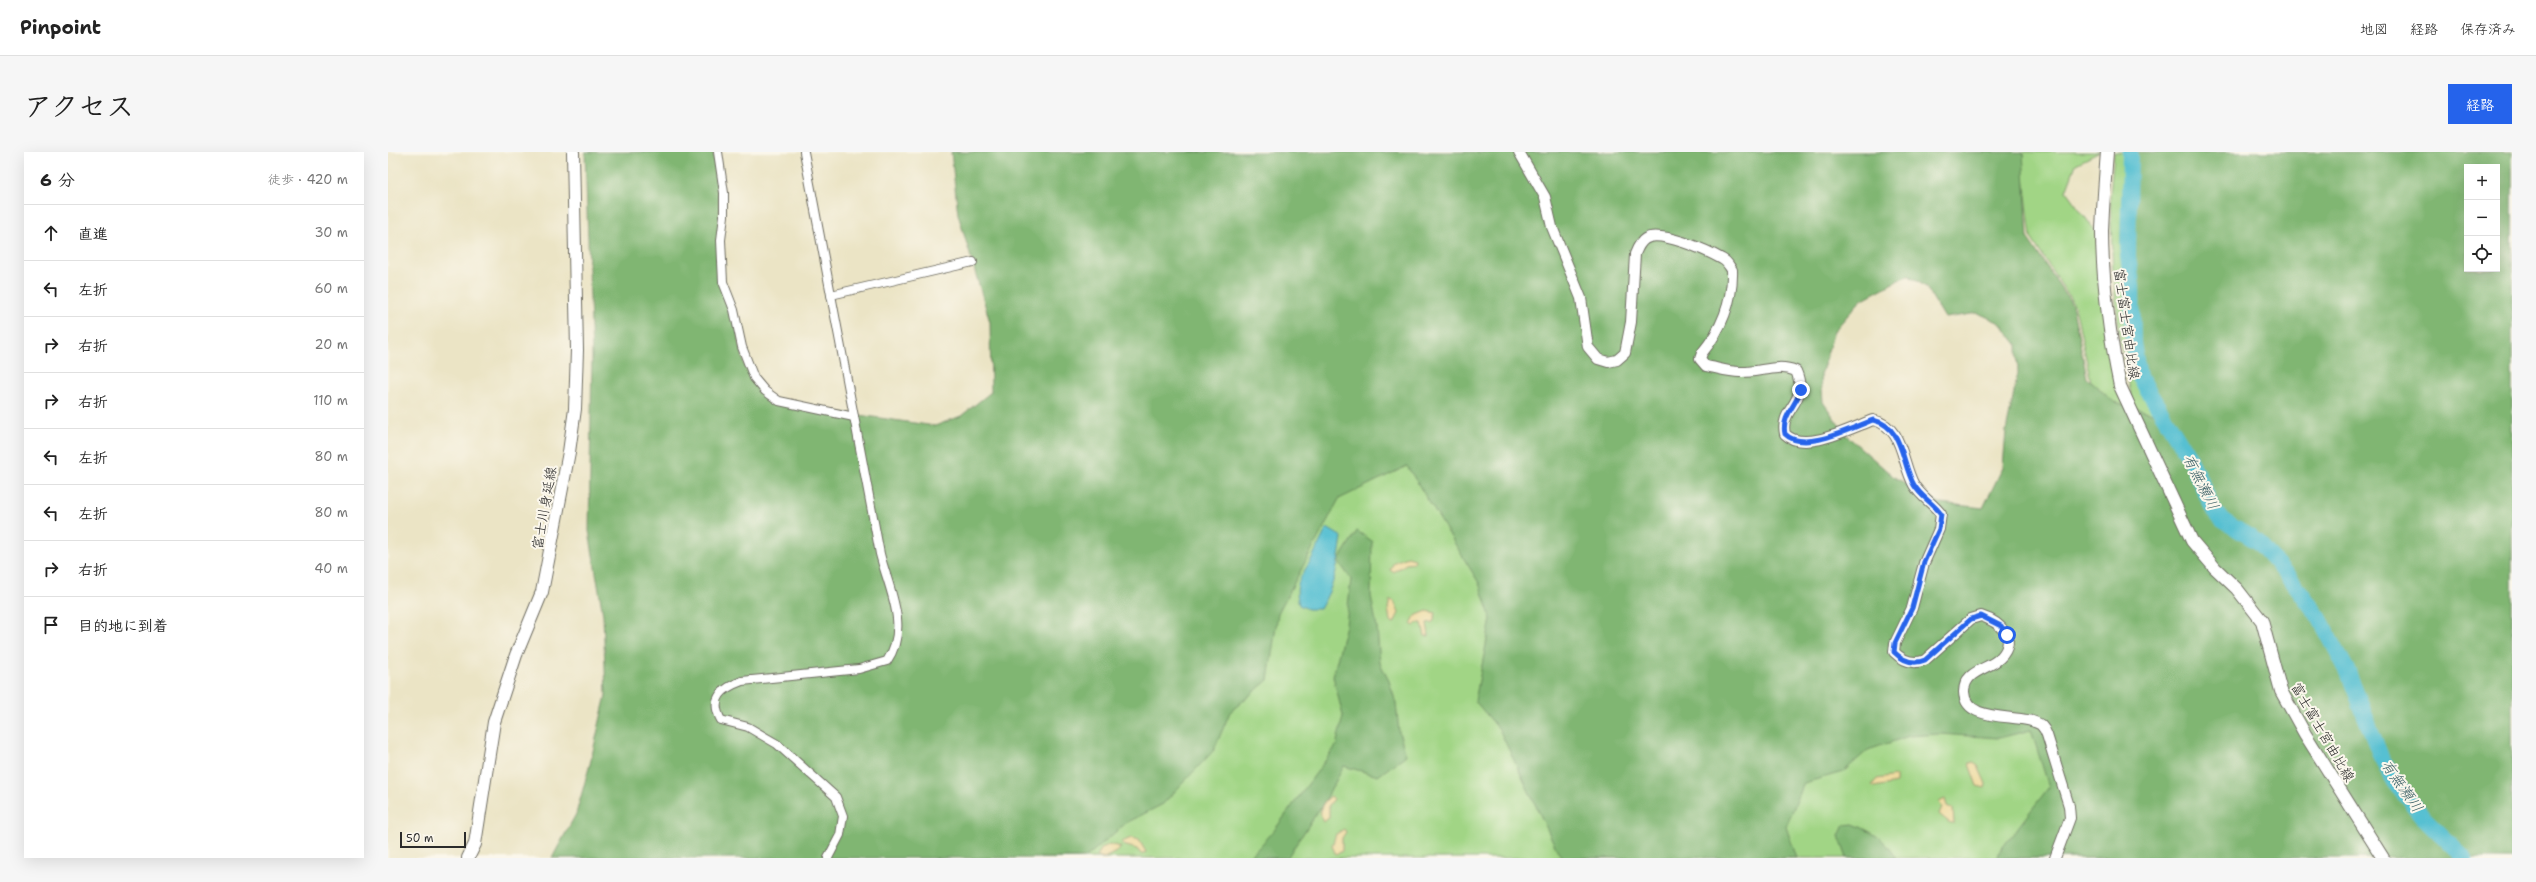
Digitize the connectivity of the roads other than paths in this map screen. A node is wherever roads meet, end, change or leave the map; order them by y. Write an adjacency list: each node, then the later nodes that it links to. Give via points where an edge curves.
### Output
1 (573, 152): 9 (main road, 富士川身延線, via 577,350 575,409 569,452 542,592 516,655 494,722 475,844)
2 (718, 152): 8 (street, via 724,193 721,240 723,282 734,310 742,348 754,378 765,391 779,401)
3 (804, 152): 7 (street)
4 (1519, 152): 11 (street, via 1545,197 1552,227 1581,298 1588,347 1598,359 1608,362 1617,360 1625,353 1632,322 1635,254 1639,246 1645,238 1652,236 1671,238 1722,259 1732,270 1732,286 1724,318 1702,353 1702,363 1740,372 1777,367 1787,367 1796,371 1801,390 1785,420 1784,428 1785,434 1795,441 1812,442 1873,420 1884,422 1893,431 1905,456 1913,483 1920,494 1934,504 1941,514 1939,529 1924,562 1912,608 1895,643 1894,652 1909,662 1918,663 1925,660 1971,619 1981,616 2001,626 2007,635 2007,645 2000,658 1973,673 1965,684 1964,693 1974,710 2031,721 2041,725 2048,735 2069,806 2070,818)
5 (2107, 152): 12 (main road, 富士富士宮由比線, via 2102,231 2103,258 2120,386 2192,542 2237,589 2262,621 2281,691)
6 (972, 262): 7 (street)
7 (831, 295): 8 (street)
8 (854, 417): 10 (street, via 882,559 898,614 894,651 887,662 873,666 742,681 726,687 718,696 716,711 721,720 748,727 777,744 836,797 843,816 840,835)
9 (468, 858)
10 (828, 858)
11 (2055, 858)
12 (2383, 858)

